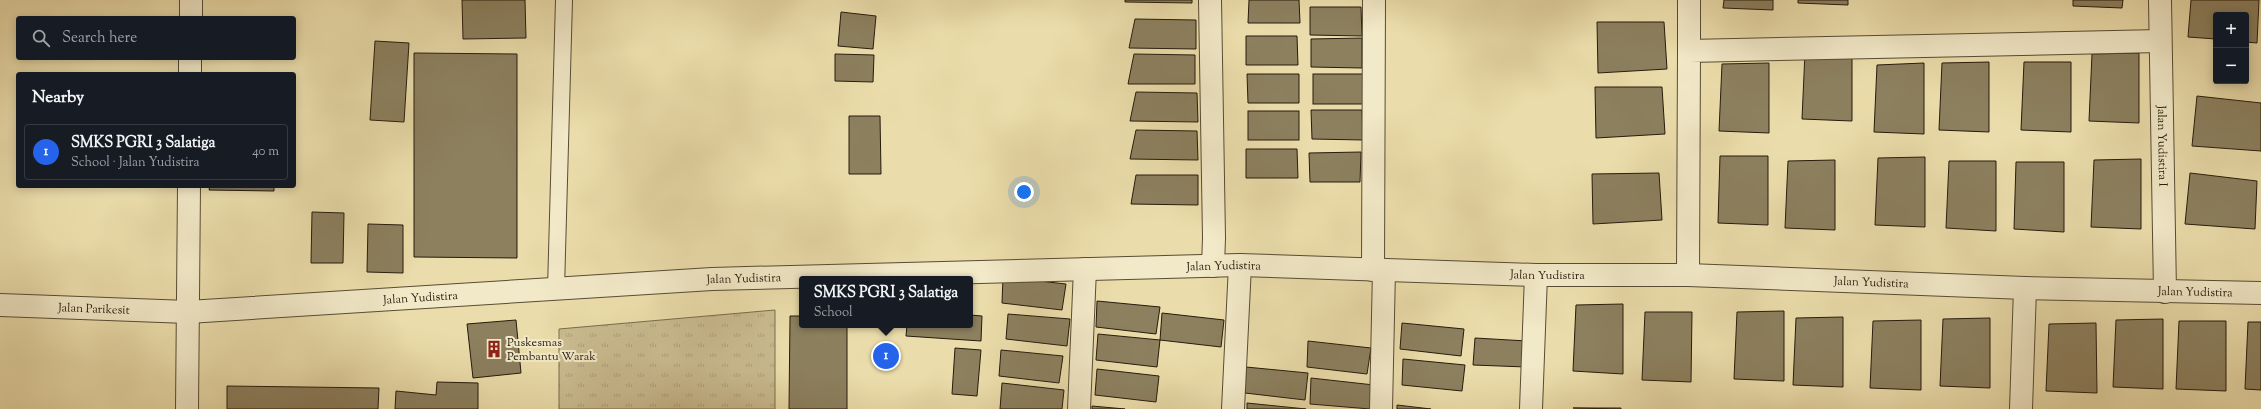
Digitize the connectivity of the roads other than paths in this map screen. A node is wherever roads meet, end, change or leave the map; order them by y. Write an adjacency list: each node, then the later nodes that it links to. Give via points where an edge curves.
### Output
1 (191, 0): 7 (street)
2 (564, 0): 21 (lane)
3 (1210, 0): 14 (street)
4 (1374, 0): 16 (street)
5 (1689, 0): 9 (street)
6 (2160, 0): 8 (street, Jalan Yudistira I)
7 (191, 16)
8 (2160, 41): 9 (street); 23 (street, Jalan Yudistira I)
9 (1689, 51): 18 (street)
10 (190, 60): 11 (street)
11 (190, 72)
12 (189, 188): 26 (street)
13 (1240, 265): 14 (street, Jalan Yudistira); 16 (street, Jalan Yudistira); 29 (street)
14 (1213, 266): 15 (street, Jalan Yudistira)
15 (1085, 269): 19 (street, Jalan Yudistira); 28 (street)
16 (1378, 270): 17 (street, Jalan Yudistira); 30 (street)
17 (1536, 275): 18 (street, Jalan Yudistira); 31 (street)
18 (1688, 275): 22 (street, Jalan Yudistira)
19 (824, 276)
20 (799, 277): 21 (street, Jalan Yudistira)
21 (556, 288): 26 (street, Jalan Yudistira)
22 (2025, 288): 23 (street, Jalan Yudistira); 32 (street)
23 (2165, 292): 24 (street, Jalan Yudistira)
24 (2261, 293)
25 (0, 305): 26 (street, Jalan Parikesit)
26 (188, 312): 27 (street)
27 (187, 409)
28 (1079, 409)
29 (1233, 409)
30 (1381, 409)
31 (1531, 409)
32 (2021, 409)

